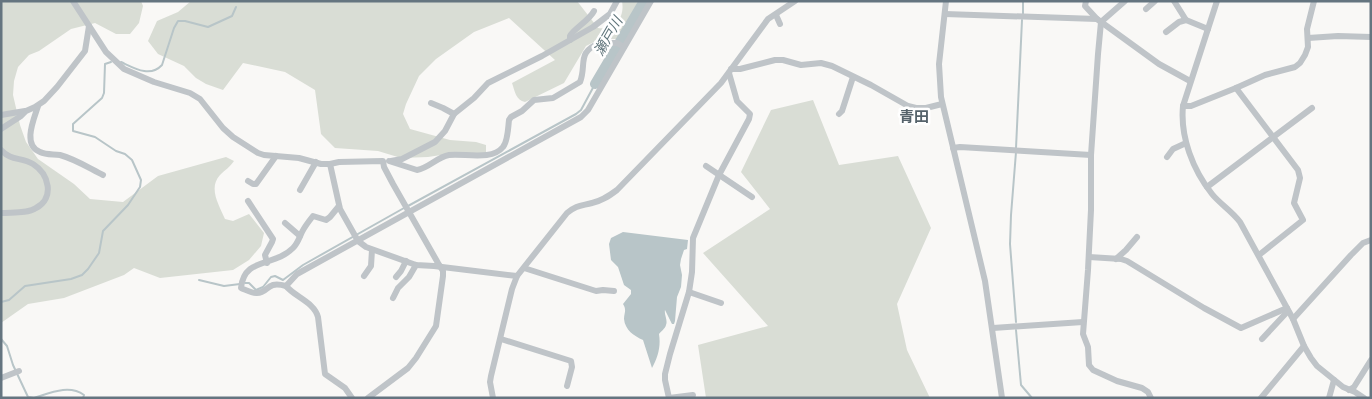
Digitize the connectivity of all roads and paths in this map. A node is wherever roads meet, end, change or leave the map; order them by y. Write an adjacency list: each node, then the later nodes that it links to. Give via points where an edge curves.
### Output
1 (73, 1): 19 (street)
2 (617, 1): 24 (street, via 604,19)
3 (651, 1): 25 (street)
4 (796, 1): 15 (street)
5 (946, 1): 14 (street)
6 (1086, 1): 17 (street, via 1085,5)
7 (1125, 1): 17 (street)
8 (1155, 1): 12 (street)
9 (1174, 1): 16 (street)
10 (1217, 1): 20 (street)
11 (1314, 1): 23 (street)
12 (1146, 9)
13 (594, 11): 24 (street, via 572,33)
14 (945, 14): 17 (street); 31 (street, via 939,64)
15 (776, 15): 18 (street); 26 (street, via 768,19)
16 (1186, 20): 20 (street); 21 (street)
17 (1099, 21): 28 (street, via 1159,64); 44 (street)
18 (780, 24)
19 (89, 26): 32 (street, via 85,52); 45 (street, via 106,52 124,70 190,93 200,99 233,137 258,153)
20 (1208, 29): 28 (street)
21 (1166, 32)
22 (1371, 37): 23 (street)
23 (1308, 38): 29 (street, via 1308,50 1298,65)
24 (570, 40): 36 (street, via 488,82)
25 (624, 47): 47 (street, via 617,43 600,43 586,53 580,82 553,98 534,100 510,118 504,145 498,151 486,155 450,155 421,170); 59 (street, via 581,117)
26 (730, 71): 27 (street, via 783,60 801,65 820,63); 52 (street, via 737,101 750,114); 74 (street, via 617,190 606,199 578,206 567,214)
27 (853, 77): 31 (street, via 908,106); 37 (street)
28 (1190, 81): 33 (street)
29 (1236, 88): 33 (street, via 1191,106); 40 (street)
30 (431, 103): 36 (street)
31 (942, 104): 42 (street)
32 (38, 106): 35 (street); 51 (street, via 30,138 32,146 42,153 73,160)
33 (1183, 106): 41 (street)
34 (1312, 108): 40 (street)
35 (26, 111): 38 (street); 39 (street)
36 (454, 114): 47 (street, via 435,142 402,159)
37 (839, 114)
38 (1, 115)
39 (1, 129)
40 (1273, 137): 54 (street); 67 (street, via 1299,173 1294,203 1303,220)
41 (1186, 143): 46 (street, via 1173,149); 54 (street)
42 (953, 148): 44 (street); 86 (street)
43 (1, 150): 60 (street, via 9,157 37,167 49,188 47,196 36,208)
44 (1091, 155): 68 (street)
45 (276, 156): 48 (street); 53 (street, via 256,184)
46 (1167, 157)
47 (386, 161): 49 (street); 59 (street, via 384,167)
48 (316, 162): 49 (street); 55 (street)
49 (330, 164): 58 (street)
50 (706, 166): 52 (street)
51 (103, 175)
52 (719, 175): 56 (street); 80 (street, via 693,238)
53 (248, 181)
54 (1208, 187): 67 (street, via 1212,195 1236,216)
55 (300, 190)
56 (752, 197)
57 (248, 201): 71 (street, via 272,238)
58 (339, 206): 62 (street, via 326,220 313,216); 64 (street)
59 (408, 209): 64 (street); 73 (street)
60 (1, 213)
61 (285, 223): 62 (street)
62 (300, 236): 71 (street, via 288,252)
63 (1136, 237): 69 (street)
64 (356, 238): 66 (street); 78 (street, via 298,274)
65 (1371, 240): 84 (street, via 1363,243)
66 (372, 250): 70 (street); 75 (street, via 371,266)
67 (1259, 255): 83 (street)
68 (1089, 257): 69 (street); 85 (street)
69 (1116, 259): 83 (street, via 1127,261 1241,328)
70 (406, 261): 72 (street); 77 (street)
71 (267, 263): 78 (street, via 249,269 241,288 259,294 270,285)
72 (416, 265): 73 (street); 81 (street)
73 (442, 267): 76 (street); 98 (street, via 443,285 433,332 408,368)
74 (524, 268): 76 (street); 79 (street, via 596,291)
75 (364, 276)
76 (518, 276): 87 (street)
77 (396, 277)
78 (286, 286): 97 (street, via 317,312 325,374 345,388)
79 (614, 291)
80 (689, 292): 82 (street); 96 (street, via 665,380 668,398)
81 (393, 298)
82 (721, 303)
83 (1287, 309): 84 (street); 88 (street)
84 (1293, 319): 89 (street)
85 (1083, 322): 86 (street); 101 (street, via 1089,365 1093,370 1142,388)
86 (993, 328): 100 (street)
87 (501, 339): 94 (street, via 571,361); 99 (street, via 490,382)
88 (1262, 339)
89 (1304, 346): 93 (street, via 1317,366); 102 (street)
90 (1371, 360): 95 (street)
91 (18, 372): 92 (street)
92 (1, 378)
93 (1334, 380): 95 (street); 103 (street)
94 (568, 386)
95 (1349, 390): 104 (street)
96 (693, 395)
97 (352, 398)
98 (368, 398)
99 (493, 398)
100 (1002, 398)
101 (1152, 398)
102 (1262, 398)
103 (1329, 398)
104 (1364, 398)

